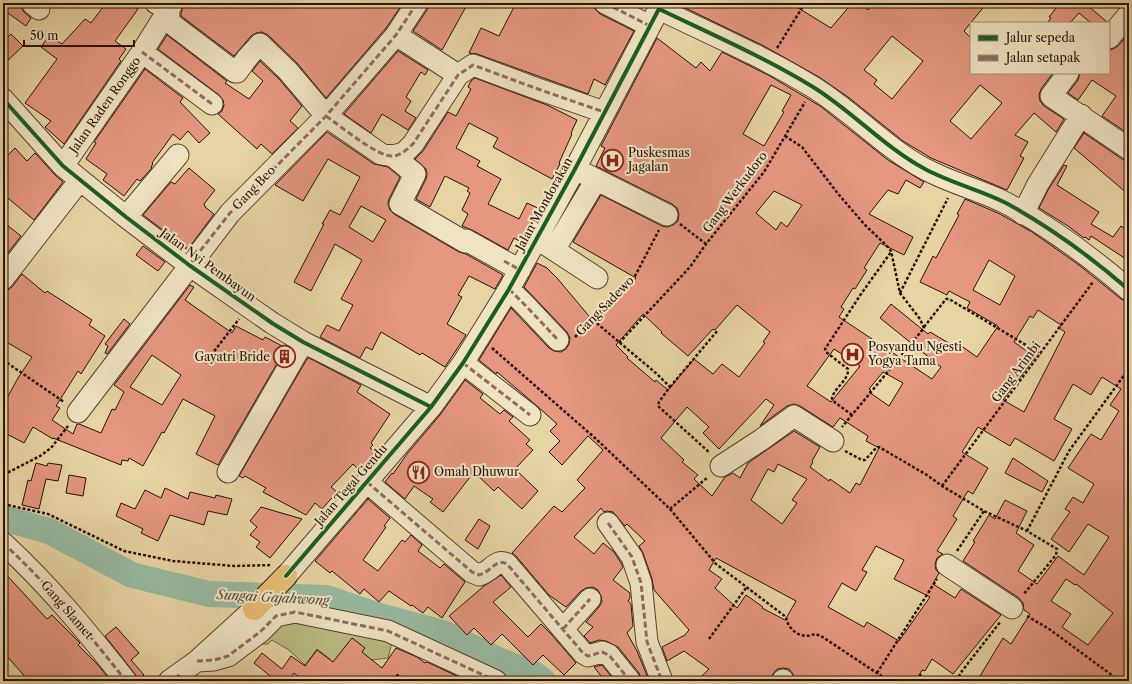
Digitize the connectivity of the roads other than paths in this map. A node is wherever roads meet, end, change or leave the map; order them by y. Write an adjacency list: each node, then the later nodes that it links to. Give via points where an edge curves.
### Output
1 (417, 3): 7 (street, Gang Beo)
2 (606, 3): 6 (street)
3 (165, 5): 9 (street, Jalan Raden Ronggo); 16 (street, via 172,25 235,72 260,44 288,71)
4 (661, 6): 6 (street, Jalan Mondorakan); 24 (street, via 814,87 925,169 1005,203)
5 (1129, 14): 8 (street)
6 (650, 26): 14 (street, Jalan Mondorakan)
7 (396, 35): 11 (street); 16 (street, Gang Beo)
8 (1110, 37)
9 (142, 52): 13 (street); 20 (street, Jalan Raden Ronggo)
10 (1067, 74): 15 (street, via 1051,96)
11 (458, 75): 14 (street, via 476,65); 19 (street, via 413,144 404,153)
12 (3, 99): 20 (street, Jalan Nyi Pembayun)
13 (212, 104)
14 (604, 112): 21 (street, Jalan Mondorakan)
15 (1081, 115): 17 (street); 24 (street, via 1038,184)
16 (326, 116): 19 (street, via 381,154); 29 (street, Gang Beo, via 230,213)
17 (1129, 149)
18 (178, 155): 26 (street)
19 (392, 156): 30 (street, via 416,174 400,204 465,242 466,240)
20 (63, 166): 22 (street, Jalan Nyi Pembayun)
21 (575, 169): 23 (street); 27 (street, Jalan Mondorakan)
22 (80, 180): 26 (street, Jalan Nyi Pembayun); 32 (street)
23 (596, 180): 25 (street); 28 (street)
24 (1023, 214): 34 (street, via 1070,243)
25 (667, 215)
26 (126, 217): 29 (street, Jalan Nyi Pembayun)
27 (537, 238): 28 (street); 30 (street, Jalan Mondorakan)
28 (554, 250): 31 (street)
29 (189, 265): 36 (street, Jalan Nyi Pembayun); 39 (street, Gang Beo)
30 (512, 265): 33 (street, Jalan Mondorakan)
31 (597, 278)
32 (3, 279)
33 (509, 290): 35 (street); 37 (street, Jalan Mondorakan)
34 (1129, 290)
35 (558, 340)
36 (303, 342): 38 (street, Jalan Nyi Pembayun); 43 (street)
37 (463, 363): 38 (street, Jalan Mondorakan); 40 (street)
38 (431, 407): 44 (street, Jalan Tegal Gendu)
39 (78, 412)
40 (530, 415)
41 (833, 441): 42 (street, via 794,416)
42 (721, 466)
43 (228, 472)
44 (371, 485): 48 (street, Jalan Tegal Gendu); 52 (street, via 472,572 479,576 498,562 507,564)
45 (608, 523): 58 (street, via 632,557 641,583 646,642)
46 (3, 544): 56 (street, Gang Slamet, via 36,575 84,628)
47 (947, 565): 50 (street)
48 (279, 570): 51 (main road, Jalan Tegal Gendu)
49 (590, 599): 52 (street)
50 (1012, 608)
51 (254, 609): 53 (street, Jalan Tegal Gendu)
52 (563, 629): 57 (street, via 588,656 602,652 609,655)
53 (197, 661): 54 (street, Jalan Tegal Gendu); 55 (street, via 228,656 260,632 276,616 295,612 388,631)
54 (177, 679)
55 (490, 680)
56 (126, 681)
57 (630, 681)
58 (662, 681)

